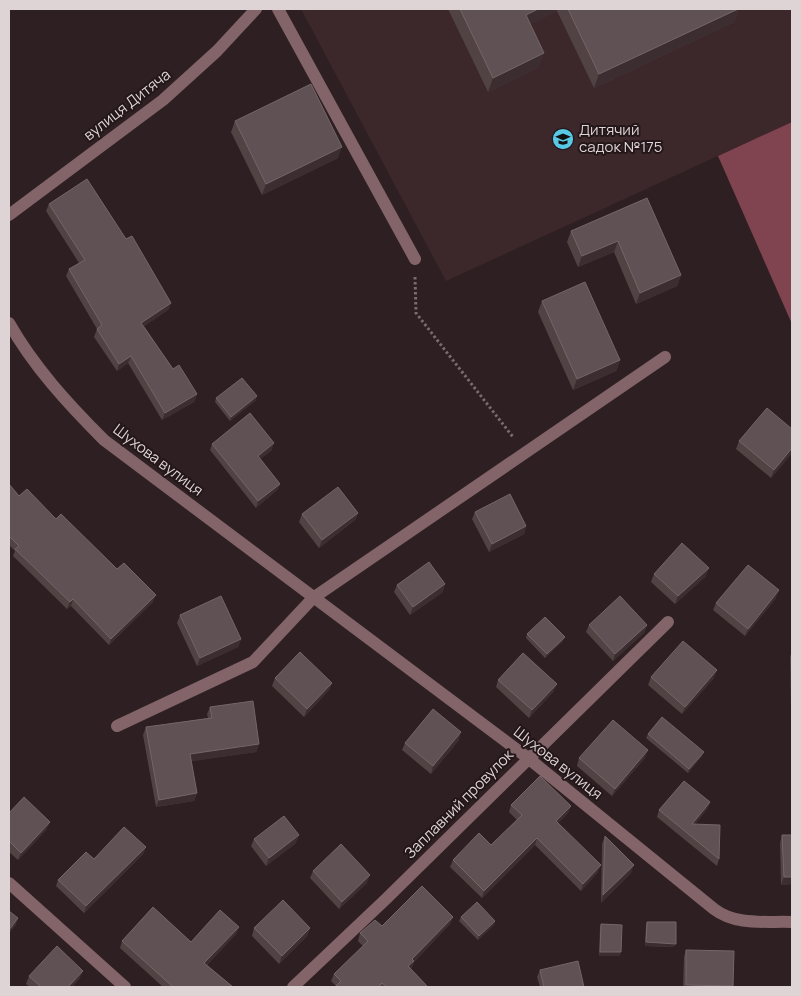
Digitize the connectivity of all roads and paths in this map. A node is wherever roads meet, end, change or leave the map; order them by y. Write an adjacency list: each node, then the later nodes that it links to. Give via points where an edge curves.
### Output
1 (256, 9): 3 (street, вулиця Дитяча, via 217,51 163,100)
2 (278, 9): 4 (street)
3 (9, 215)
4 (415, 259): 7 (path, via 416,312)
5 (9, 323): 8 (street, Шухова вулиця, via 64,401 104,440)
6 (665, 357): 7 (street)
7 (524, 451): 8 (street)
8 (313, 598): 10 (street, via 253,662); 11 (street, Шухова вулиця)
9 (668, 622): 11 (street, Заплавний провулок)
10 (117, 726)
11 (528, 758): 13 (street, Шухова вулиця, via 724,916 736,920); 15 (street, Заплавний провулок)
12 (9, 883): 14 (street)
13 (792, 922)
14 (125, 987)
15 (293, 987)

